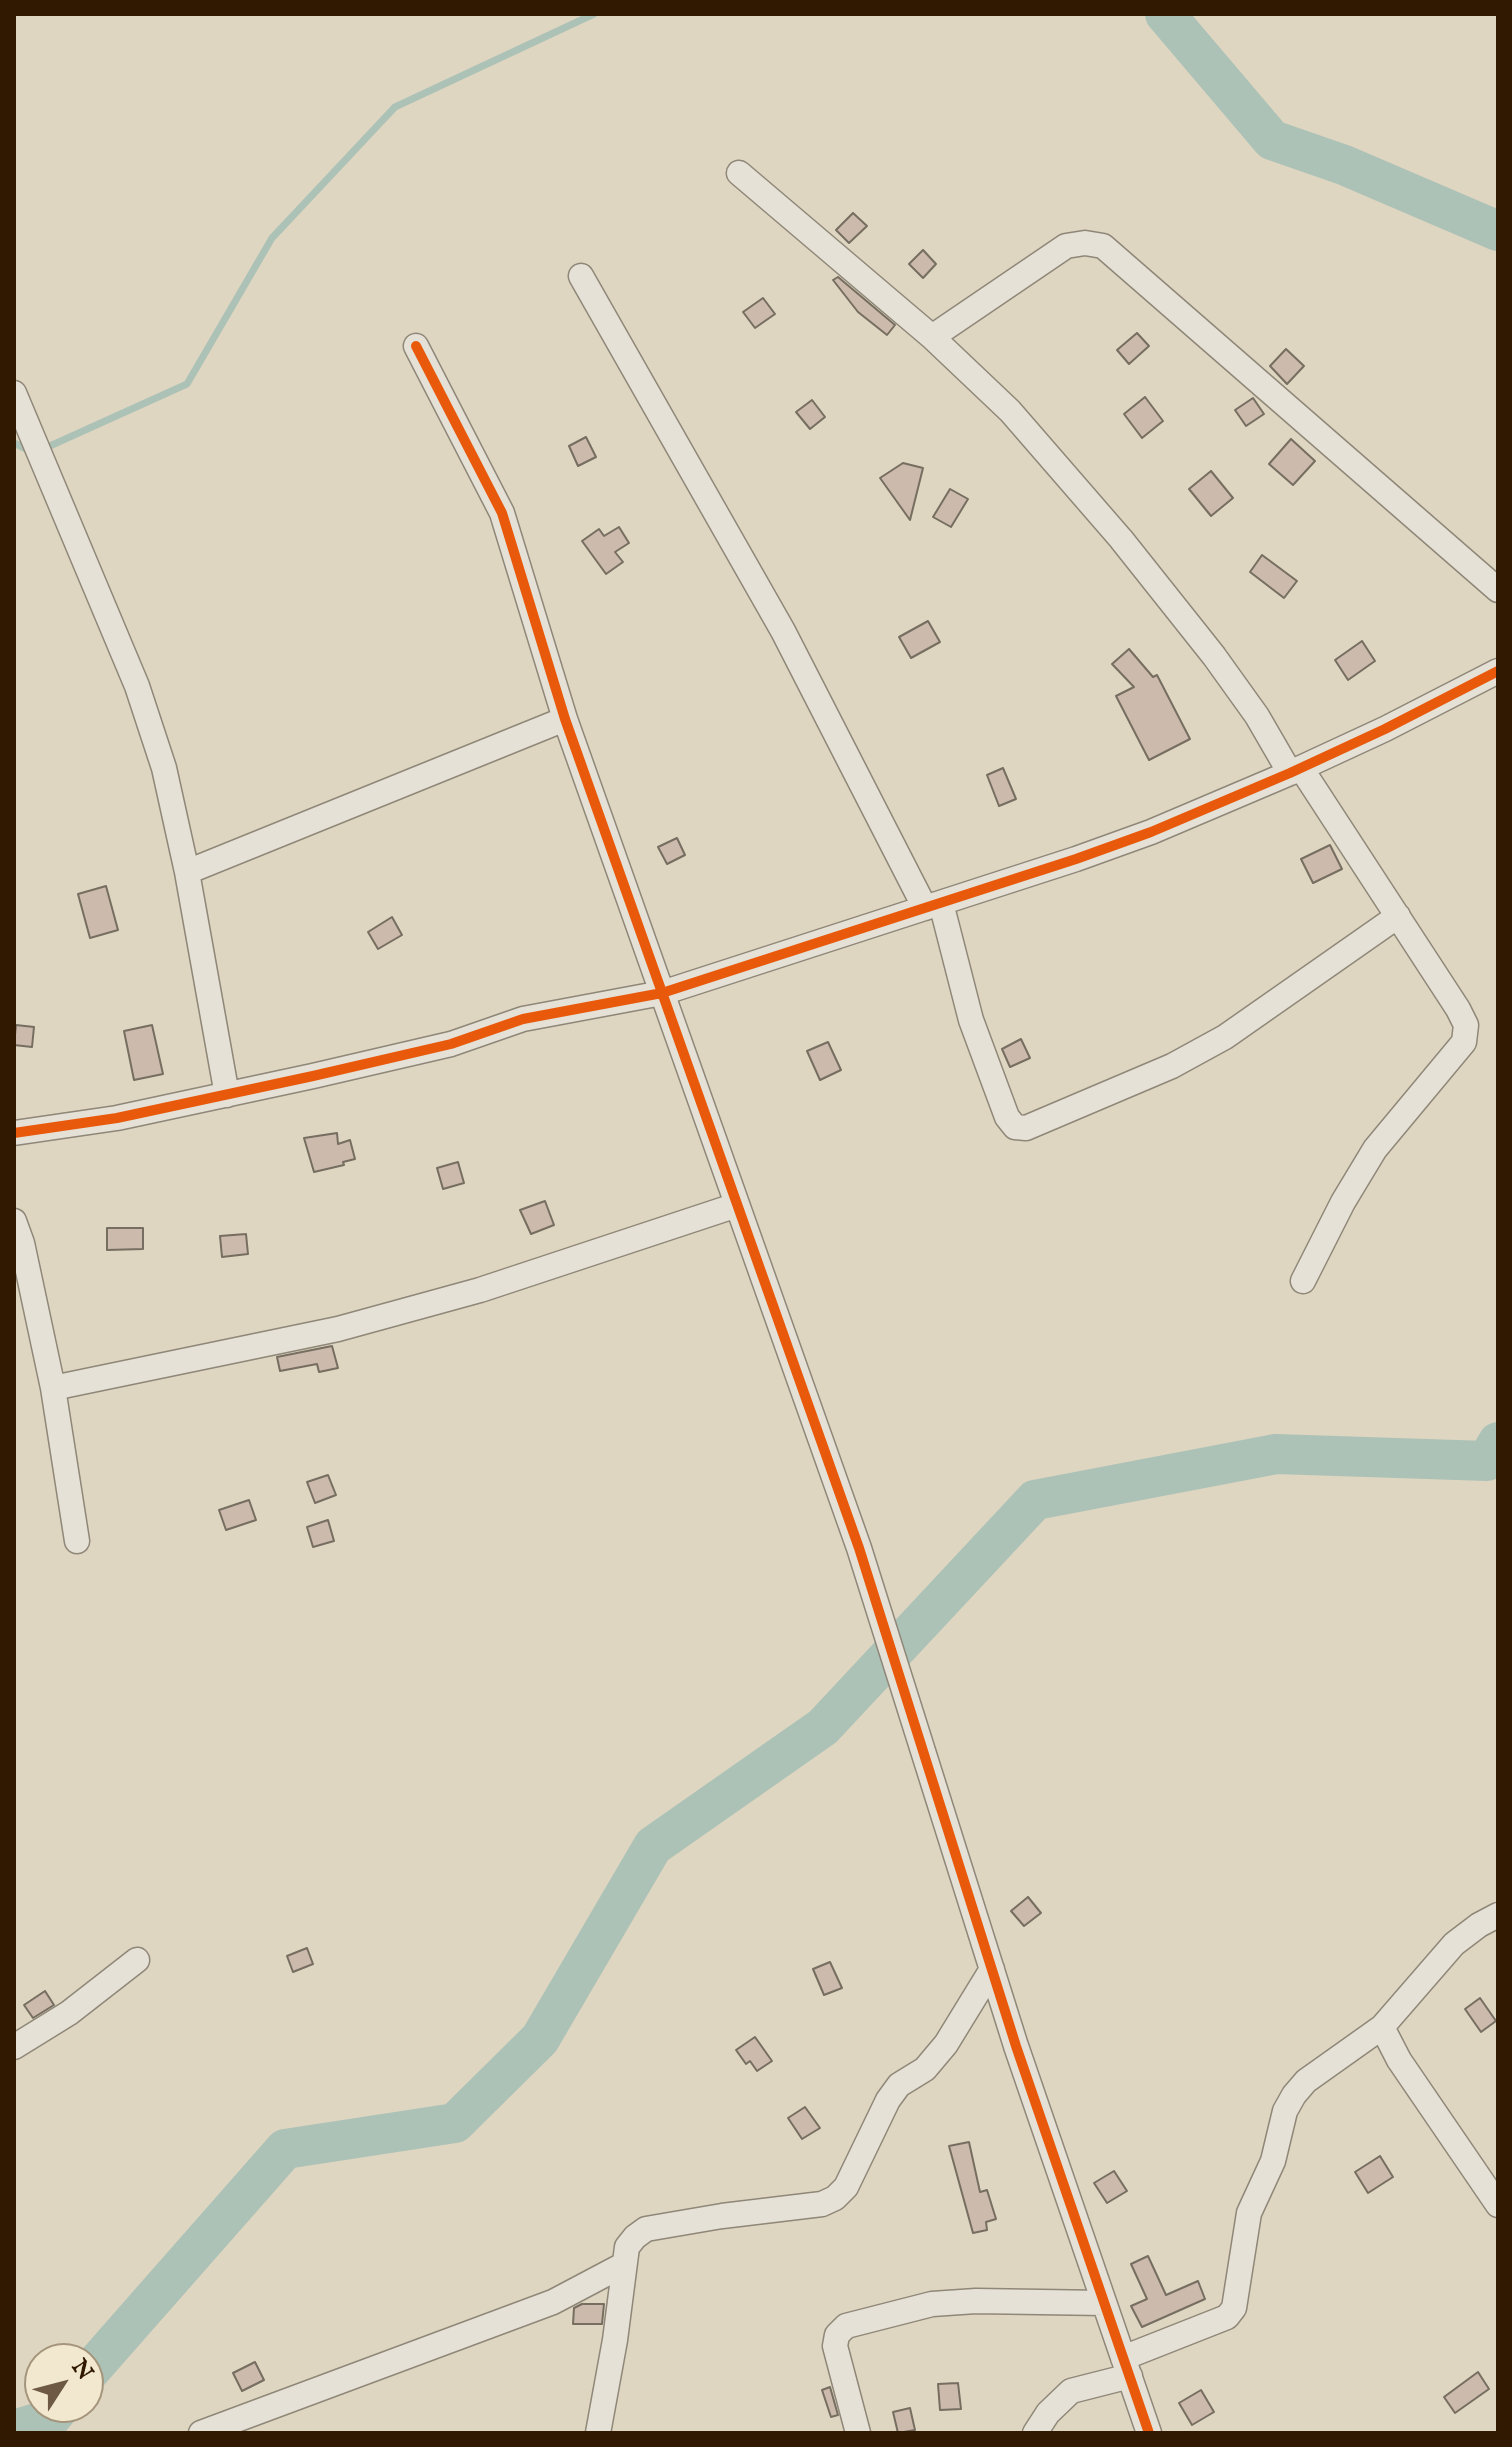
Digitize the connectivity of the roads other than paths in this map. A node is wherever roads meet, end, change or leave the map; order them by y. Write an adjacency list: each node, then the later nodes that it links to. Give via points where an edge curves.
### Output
1 (739, 173): 3 (street)
2 (581, 276): 11 (street)
3 (932, 337): 6 (street, via 1066,246 1103,246); 9 (street, via 1010,411 1121,539)
4 (416, 346): 8 (street, via 502,513)
5 (14, 393): 10 (street, via 137,686 164,768)
6 (1498, 590)
7 (1498, 671): 9 (street)
8 (565, 719): 10 (street); 13 (street)
9 (1296, 770): 11 (street, via 1121,843); 12 (street)
10 (187, 872): 14 (street)
11 (933, 905): 12 (street, via 1007,1117 1015,1127 1026,1128 1172,1066 1225,1037); 13 (street)
12 (1398, 916): 18 (street, via 1458,1009 1466,1025 1464,1042 1375,1149)
13 (662, 993): 14 (street, via 523,1019 451,1044); 16 (street)
14 (227, 1095): 15 (street)
15 (14, 1133)
16 (737, 1205): 19 (street, via 480,1290 338,1329); 23 (street, via 859,1548)
17 (14, 1221): 19 (street)
18 (1303, 1281)
19 (53, 1388): 20 (street)
20 (77, 1541)
21 (1498, 1915): 24 (street, via 1454,1944)
22 (137, 1960): 25 (street, via 69,2013)
23 (992, 1969): 27 (street, via 946,2044 888,2100 846,2187 835,2198 646,2229 627,2247); 28 (street)
24 (1382, 2027): 26 (street); 29 (street, via 1306,2081 1285,2111 1273,2161 1249,2213 1234,2308 1227,2317)
25 (14, 2047)
26 (1498, 2205)
27 (623, 2265): 30 (street, via 553,2302); 32 (street)
28 (1104, 2303): 29 (street); 33 (street, via 932,2304 846,2326 835,2346)
29 (1126, 2367): 34 (street, via 1071,2391); 35 (street)
30 (247, 2426): 31 (street)
31 (201, 2433)
32 (598, 2433)
33 (858, 2433)
34 (1035, 2433)
35 (1149, 2433)

